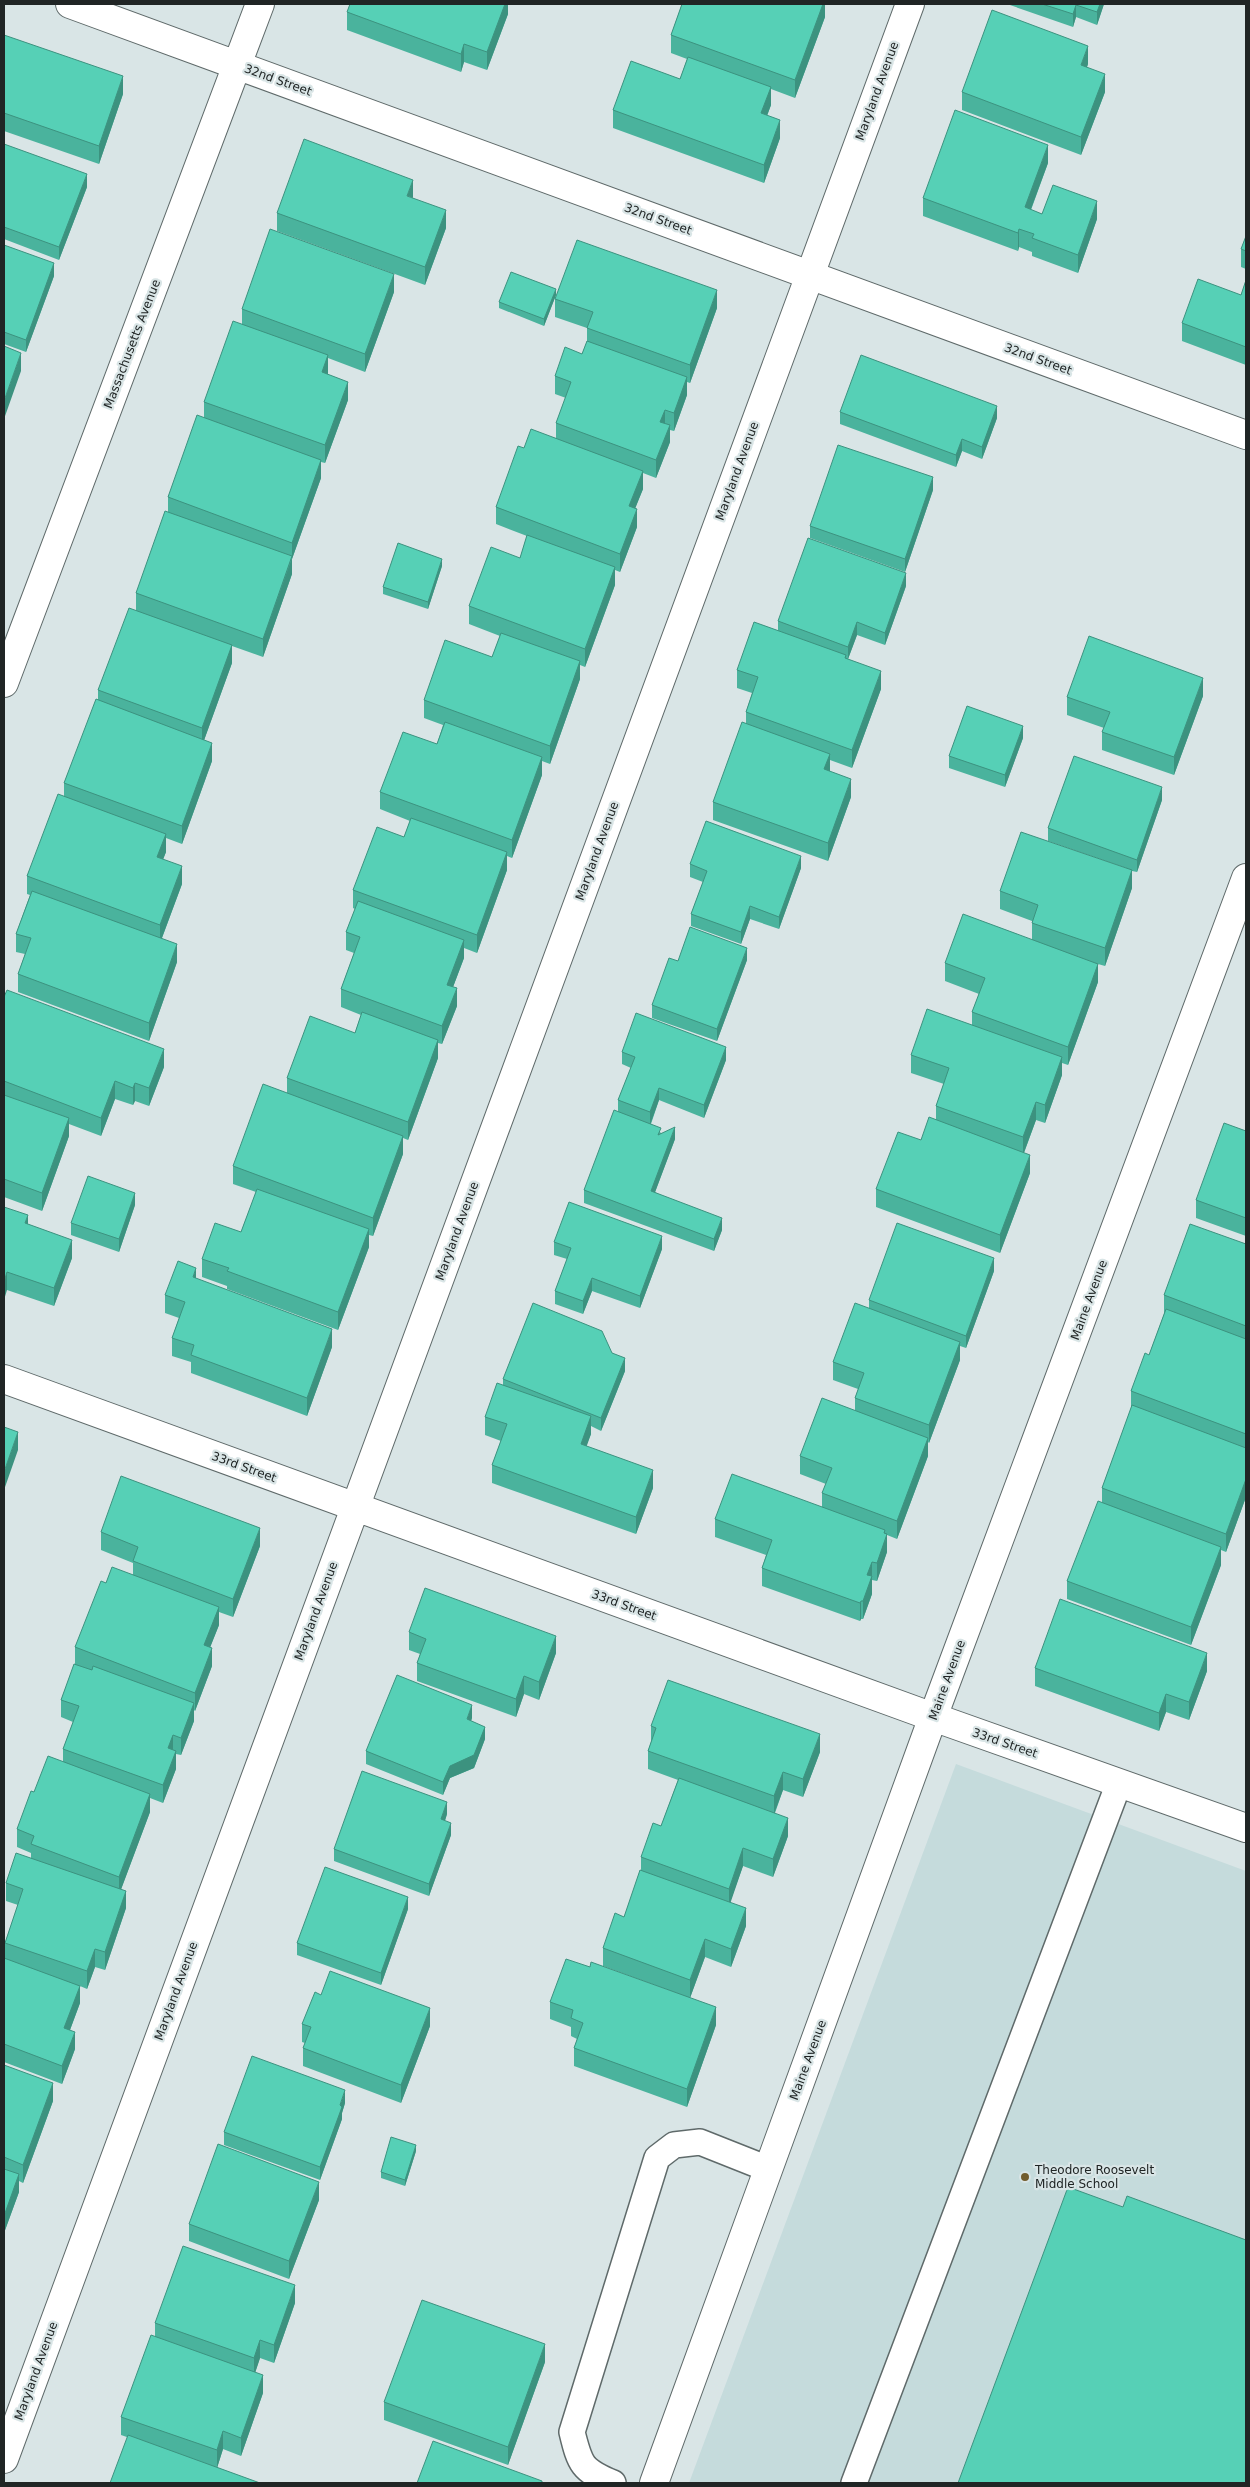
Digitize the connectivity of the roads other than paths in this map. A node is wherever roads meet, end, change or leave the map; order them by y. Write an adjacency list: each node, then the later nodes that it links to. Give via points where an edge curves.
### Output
1 (70, 4): 4 (street, 32nd Street)
2 (260, 4): 4 (street, Massachusetts Avenue)
3 (910, 4): 5 (street, Maryland Avenue)
4 (237, 65): 5 (street, 32nd Street); 7 (street, Massachusetts Avenue)
5 (810, 275): 6 (street, 32nd Street); 10 (street, Maryland Avenue)
6 (1246, 434)
7 (4, 683)
8 (1246, 878): 11 (street, Maine Avenue)
9 (4, 1379): 10 (street, 33rd Street)
10 (355, 1507): 11 (street, 33rd Street); 15 (street, Maryland Avenue)
11 (933, 1717): 12 (street, 33rd Street); 14 (street, Maine Avenue)
12 (1119, 1783): 13 (street, 33rd Street); 18 (lane)
13 (1246, 1828)
14 (768, 2169): 16 (lane, via 700,2142 674,2145 658,2158 572,2432 576,2450 586,2469); 17 (street, Maine Avenue)
15 (4, 2459)
16 (613, 2483)
17 (654, 2483)
18 (854, 2483)

